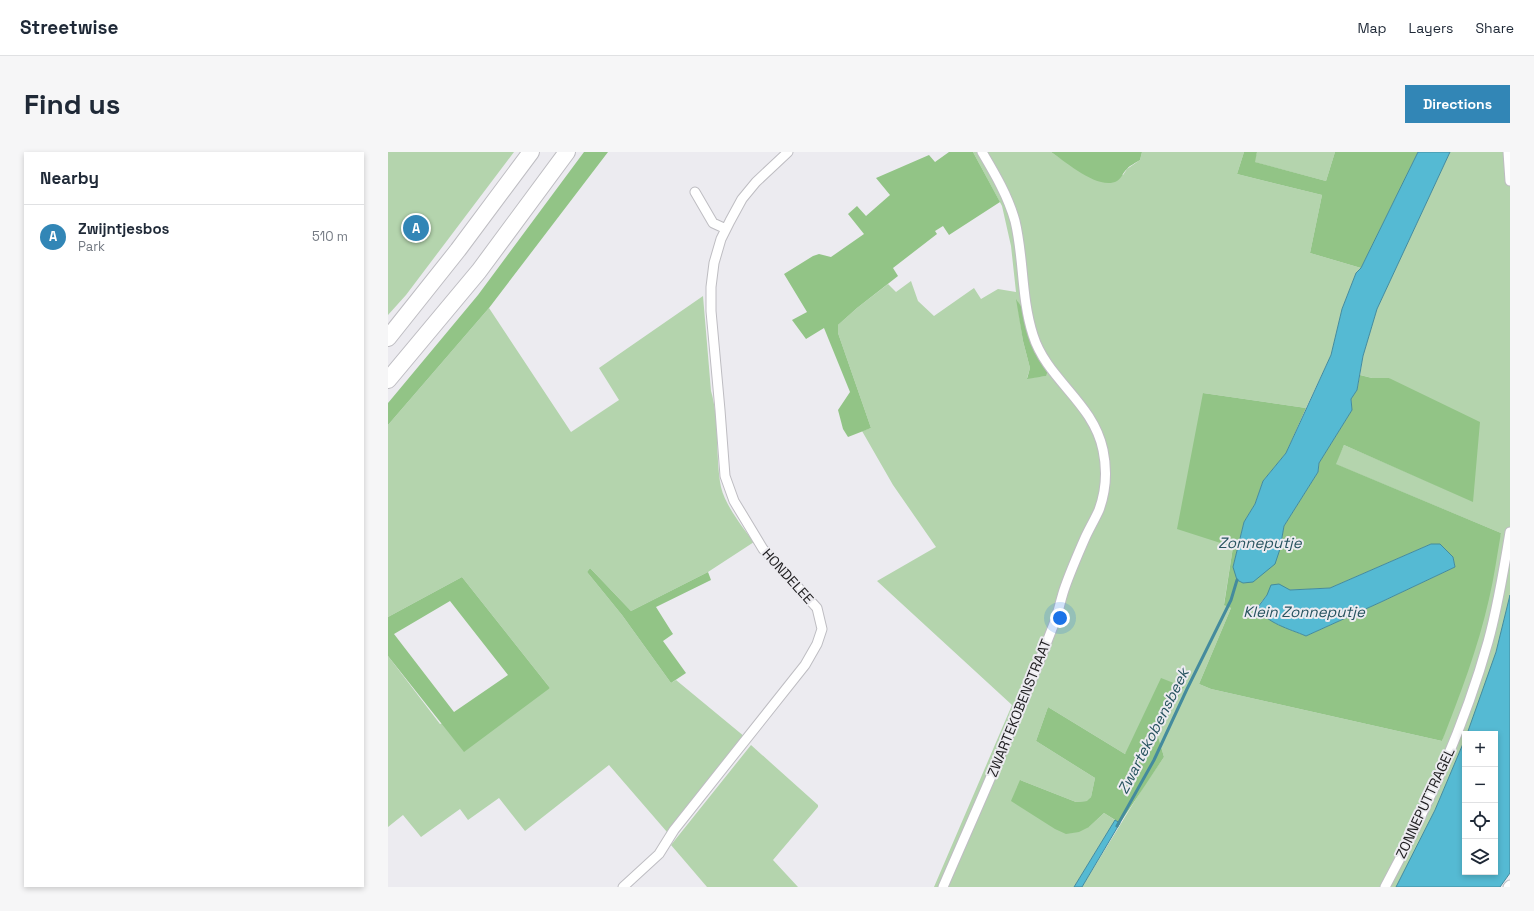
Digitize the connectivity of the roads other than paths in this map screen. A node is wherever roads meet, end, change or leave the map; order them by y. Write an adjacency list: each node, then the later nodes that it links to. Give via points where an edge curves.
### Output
1 (531, 152): 9 (highway)
2 (567, 152): 10 (highway, via 480,271)
3 (788, 152): 8 (street, HONDELEE, via 747,193)
4 (982, 152): 13 (street, ZWARTEKOBENSTRAAT, via 1009,203 1015,222 1024,298 1035,341 1053,371 1091,419 1099,436 1105,472 1099,510 1076,559 1020,709)
5 (1508, 152): 6 (street)
6 (1510, 181)
7 (695, 192): 8 (street, via 713,223)
8 (726, 230): 12 (street, HONDELEE, via 714,263 711,287 725,476 734,501 763,549 817,608 822,629 805,665 674,830 659,854)
9 (388, 338)
10 (388, 380)
11 (1510, 532): 14 (street, ZONNEPUTTRAGEL, via 1489,641 1472,694 1434,789)
12 (623, 887)
13 (943, 887)
14 (1384, 887)

